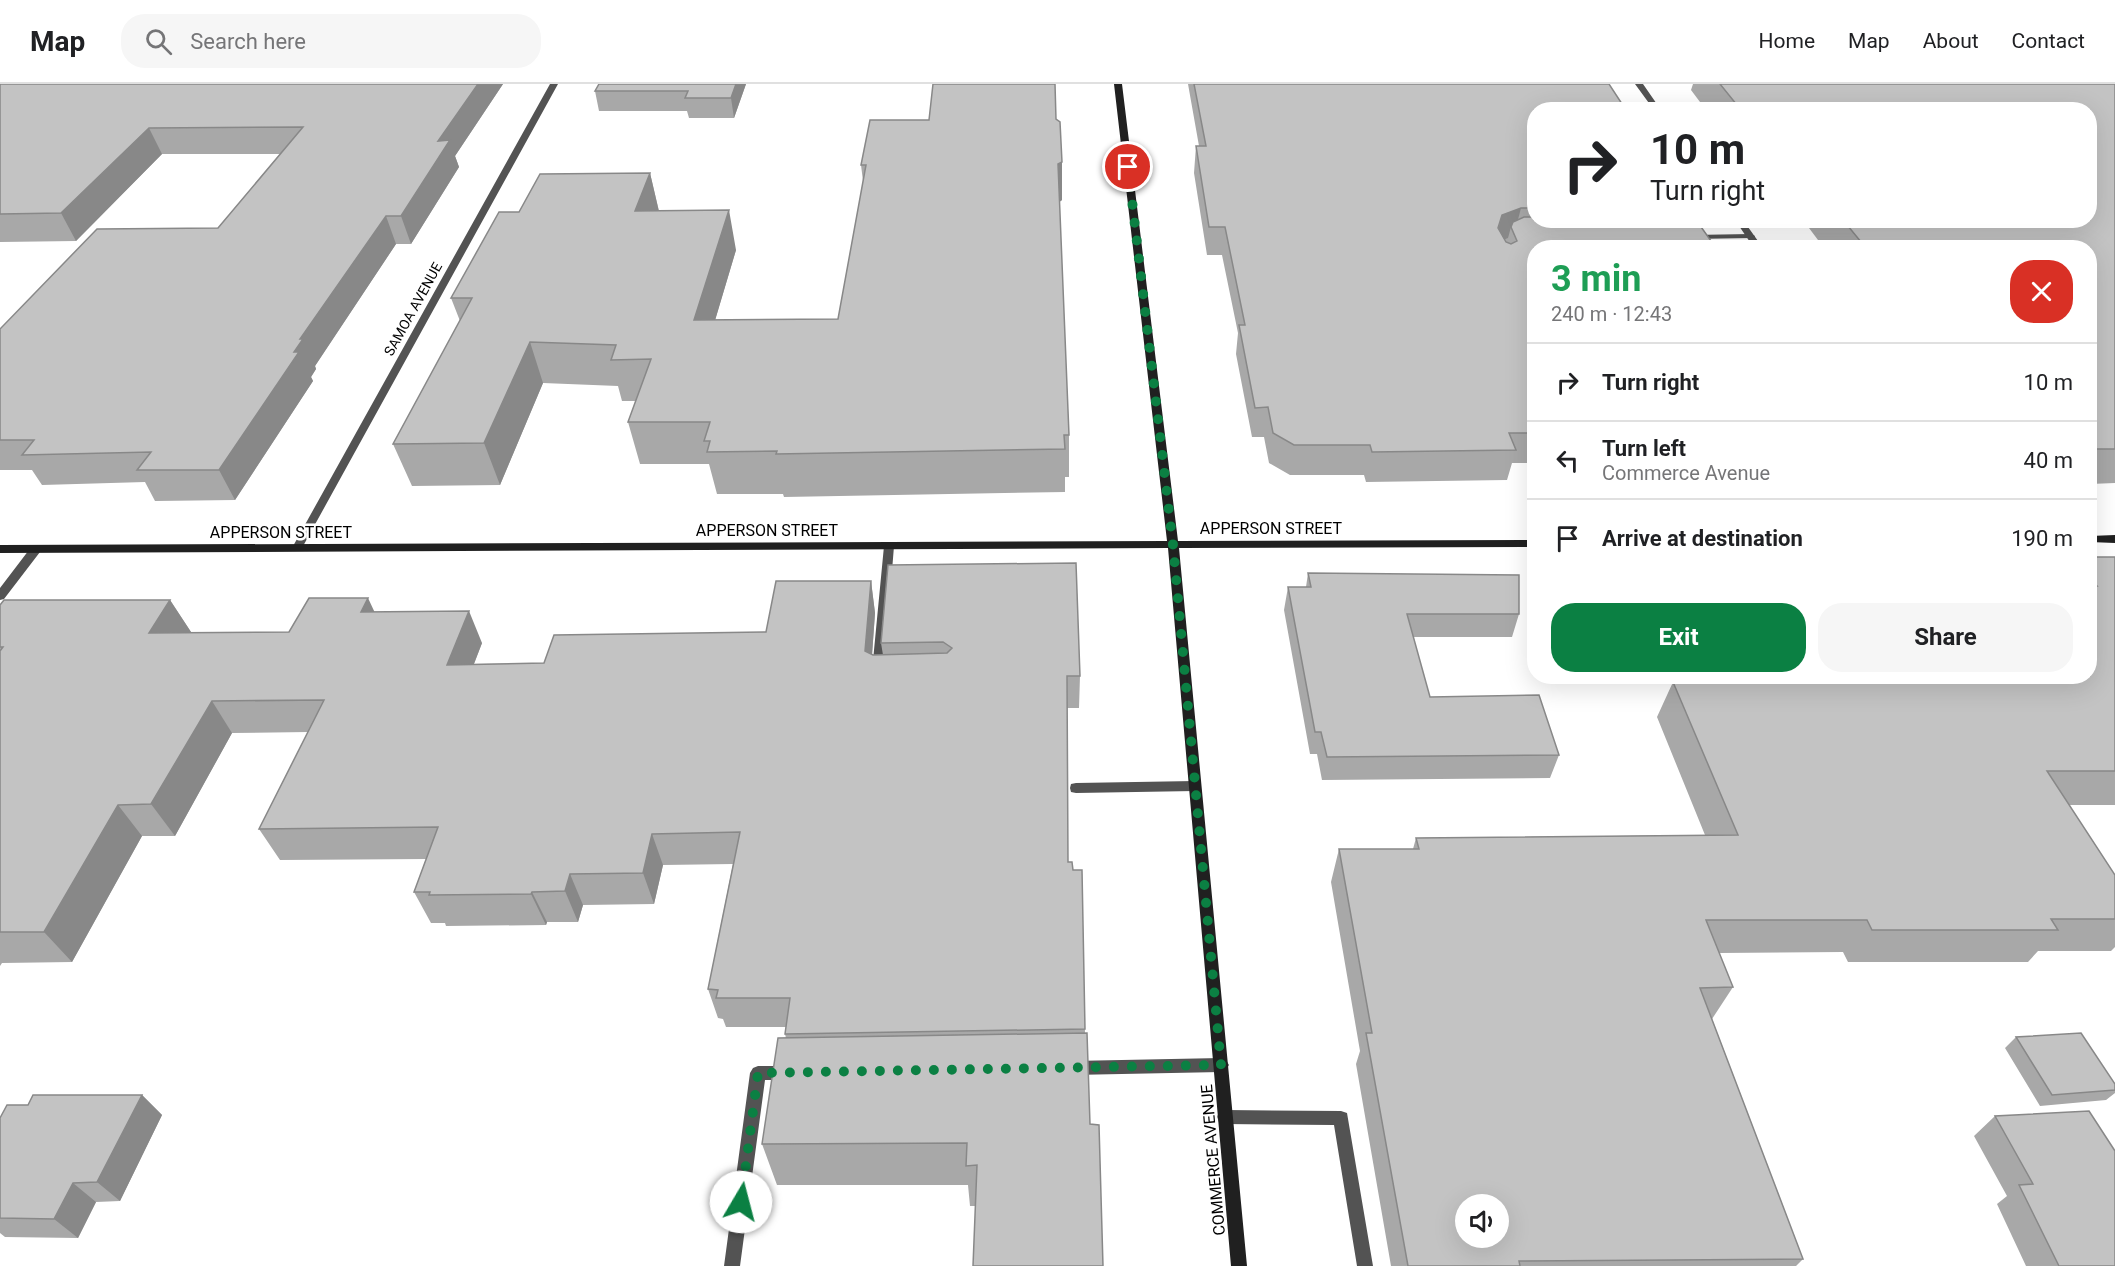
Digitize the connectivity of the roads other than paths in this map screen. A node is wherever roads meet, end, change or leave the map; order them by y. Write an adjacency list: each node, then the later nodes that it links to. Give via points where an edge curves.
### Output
1 (554, 84): 14 (street, SAMOA AVENUE)
2 (1118, 84): 12 (street, COMMERCE AVENUE)
3 (1639, 84): 4 (street)
4 (1652, 102)
5 (1745, 228): 6 (street)
6 (1751, 236): 7 (street); 8 (street)
7 (1681, 237)
8 (1754, 240)
9 (2097, 539): 10 (street)
10 (2115, 539)
11 (1527, 543): 12 (street, APPERSON STREET)
12 (1173, 545): 13 (street, APPERSON STREET); 19 (street, COMMERCE AVENUE)
13 (889, 546): 14 (street, APPERSON STREET); 18 (street, via 877,681)
14 (297, 548): 16 (street, APPERSON STREET)
15 (0, 549): 16 (street, APPERSON STREET)
16 (36, 549): 17 (street)
17 (0, 596)
18 (889, 681)
19 (1196, 786): 20 (street); 21 (street, COMMERCE AVENUE)
20 (1076, 788)
21 (1221, 1065): 22 (street); 24 (street, COMMERCE AVENUE)
22 (1055, 1068)
23 (806, 1072): 25 (street, via 758,1073)
24 (1225, 1117): 26 (street, COMMERCE AVENUE); 27 (street, via 1341,1118)
25 (732, 1266)
26 (1239, 1266)
27 (1365, 1266)

